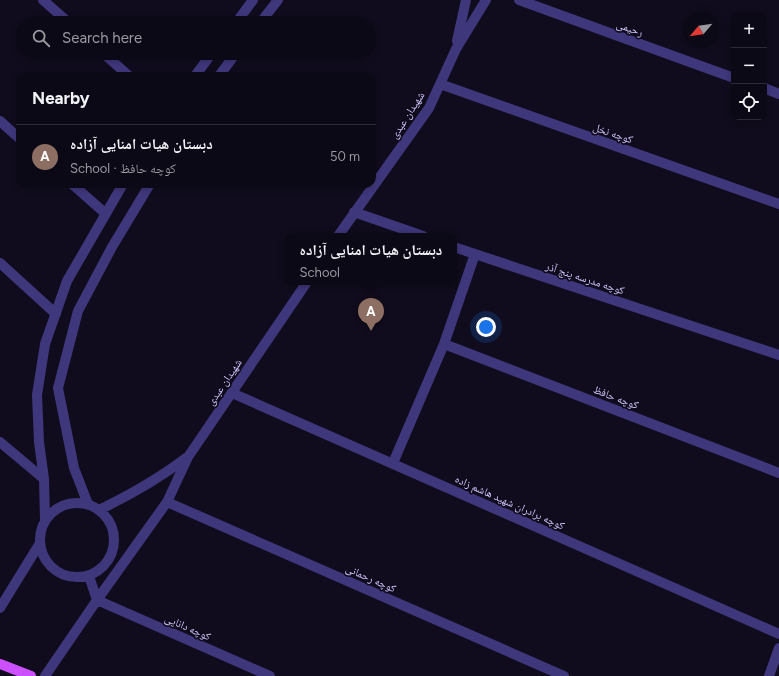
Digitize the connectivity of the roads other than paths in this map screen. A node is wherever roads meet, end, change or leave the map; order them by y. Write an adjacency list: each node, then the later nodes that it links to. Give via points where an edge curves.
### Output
1 (43, 0): 7 (street)
2 (278, 0): 9 (street)
3 (466, 0): 10 (street)
4 (486, 0): 10 (street, شهیدان عبدی)
5 (518, 0): 17 (street, رحیمی)
6 (248, 2): 8 (street)
7 (61, 16)
8 (240, 16)
9 (265, 16)
10 (456, 49): 18 (street, شهیدان عبدی)
11 (111, 60): 14 (street)
12 (207, 60): 15 (street)
13 (231, 60): 16 (street)
14 (124, 72)
15 (198, 72)
16 (222, 72)
17 (731, 77)
18 (440, 84): 23 (street, شهیدان عبدی, via 429,108); 28 (street, کوچه نخل)
19 (767, 89): 20 (street)
20 (779, 94)
21 (0, 122): 22 (street)
22 (16, 136)
23 (376, 181)
24 (77, 188): 30 (street)
25 (121, 188): 30 (street)
26 (148, 188): 47 (street, via 78,311 58,388 74,468)
27 (371, 188): 29 (street, شهیدان عبدی)
28 (779, 204)
29 (354, 212): 31 (street, شهیدان عبدی); 32 (street)
30 (106, 214): 37 (street, via 67,281)
31 (340, 233)
32 (414, 233)
33 (457, 248): 34 (street, کوچه مدرسه پنج آذر)
34 (475, 254): 38 (street); 39 (street, کوچه مدرسه پنج آذر)
35 (0, 263): 37 (street)
36 (305, 285): 40 (street, شهیدان عبدی)
37 (56, 314): 45 (street, via 45,344 37,395)
38 (444, 344): 43 (street); 44 (street, کوچه حافظ)
39 (779, 355)
40 (232, 393): 42 (street, شهیدان عبدی); 43 (street, کوچه برادران شهید هاشم زاده)
41 (0, 442): 45 (street)
42 (188, 456): 46 (street, شهیدان عبدی); 48 (street, شهیدان عبدی, via 161,477)
43 (393, 463): 54 (street, کوچه برادران شهید هاشم زاده)
44 (779, 473)
45 (44, 479): 49 (street)
46 (167, 502): 52 (street, شهیدان عبدی); 60 (street, کوچه رحمانی)
47 (88, 504): 48 (street); 49 (street, via 64,505)
48 (99, 510): 51 (street, via 108,519 114,541 107,563)
49 (45, 521): 50 (street)
50 (40, 543): 51 (street, via 42,554 56,571 78,578); 53 (street)
51 (89, 576): 52 (street)
52 (97, 600): 58 (street, شهیدان عبدی); 59 (street, کوچه دانایی)
53 (0, 608)
54 (779, 634)
55 (779, 648): 61 (street)
56 (0, 664): 57 (main road)
57 (31, 676)
58 (45, 676)
59 (270, 676)
60 (564, 676)
61 (769, 676)

